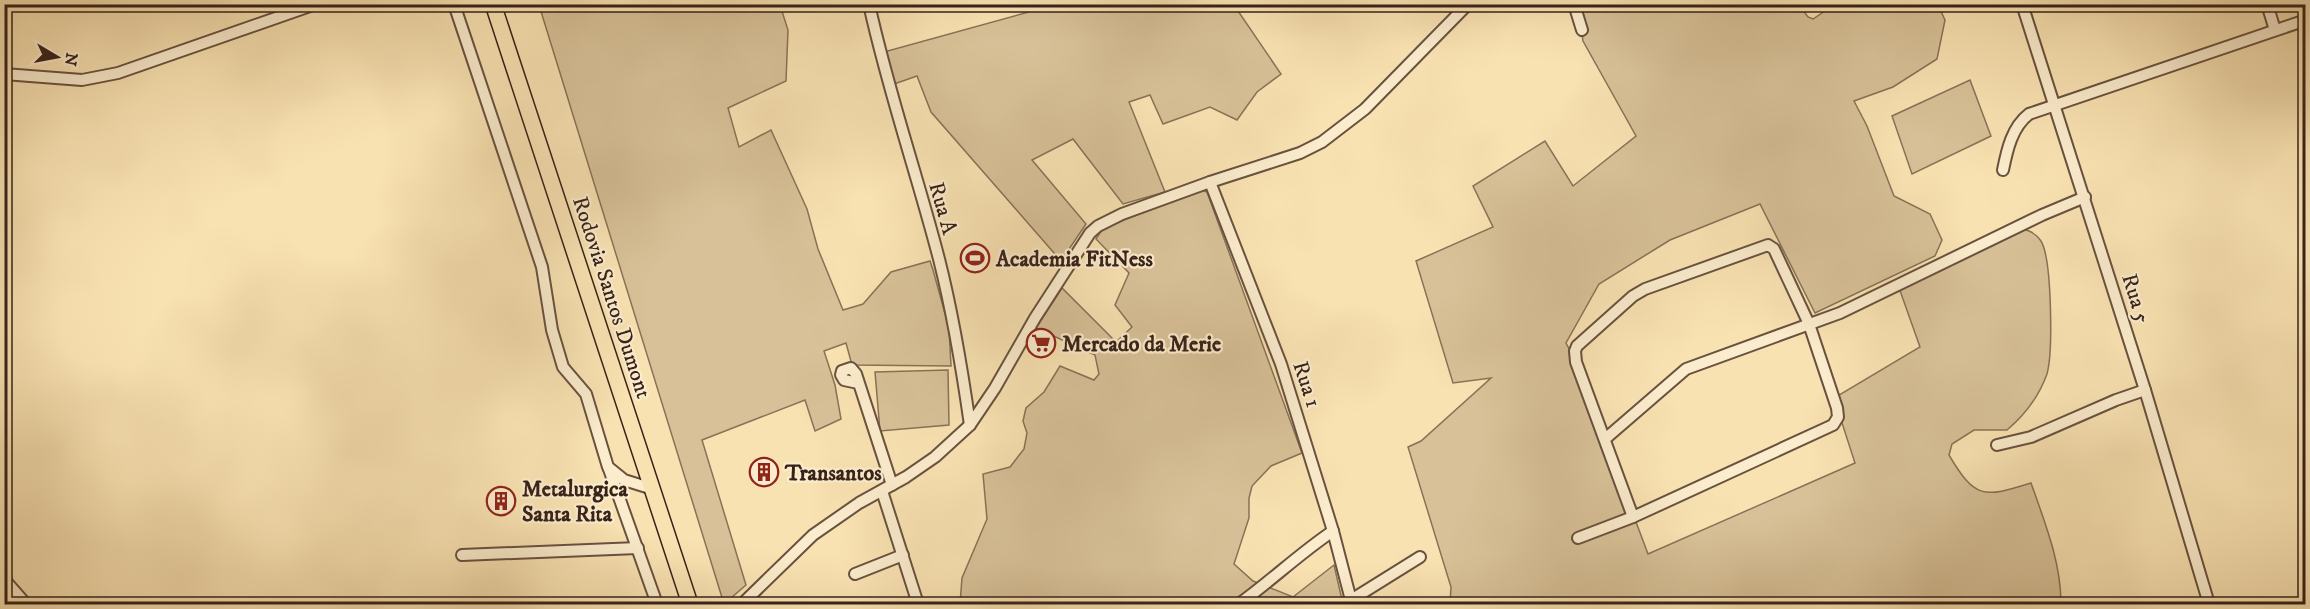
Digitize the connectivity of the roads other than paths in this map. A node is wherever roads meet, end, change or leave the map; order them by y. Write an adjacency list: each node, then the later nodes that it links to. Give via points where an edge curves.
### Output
1 (316, 4): 12 (street, via 118,73 69,80)
2 (454, 4): 23 (street, via 542,267 560,357 586,394)
3 (493, 4): 25 (highway, Rodovia Santos Dumont)
4 (869, 4): 20 (street, Rua A, via 882,64 939,259)
5 (1468, 4): 15 (street, via 1399,77 1341,129 1300,153)
6 (1574, 4): 10 (street)
7 (2022, 4): 13 (street, Rua 5)
8 (2267, 4): 11 (street)
9 (2306, 20): 11 (street)
10 (1582, 30)
11 (2275, 30): 13 (street)
12 (4, 74)
13 (2054, 104): 14 (street, via 2030,114 2018,125); 16 (street, Rua 5)
14 (2003, 170)
15 (1210, 182): 20 (street, via 1114,217 1090,233); 27 (street, Rua 1, via 1281,364)
16 (2085, 197): 17 (street); 19 (street, Rua 5)
17 (1809, 324): 21 (street, via 1686,369); 21 (street, via 1774,249 1768,245 1633,296 1588,334 1575,351); 26 (street, via 1837,408 1833,425)
18 (858, 383): 24 (street)
19 (2145, 390): 22 (street, via 2031,437); 42 (street, Rua 5)
20 (970, 425): 24 (street, via 936,457)
21 (1605, 439): 26 (street)
22 (1997, 445)
23 (608, 467): 25 (street, via 624,480); 29 (street)
24 (887, 488): 31 (street); 39 (street, via 813,536)
25 (652, 489): 38 (highway, Rodovia Santos Dumont)
26 (1633, 517): 28 (street)
27 (1333, 531): 35 (street, Rua 1); 41 (street)
28 (1578, 538)
29 (638, 548): 30 (street); 37 (street)
30 (462, 555)
31 (903, 555): 33 (street); 40 (street)
32 (1420, 557): 35 (street)
33 (855, 574)
34 (4, 579): 36 (street)
35 (1351, 602)
36 (26, 604)
37 (657, 604)
38 (690, 604)
39 (742, 604)
40 (918, 604)
41 (1239, 604)
42 (2209, 604)

